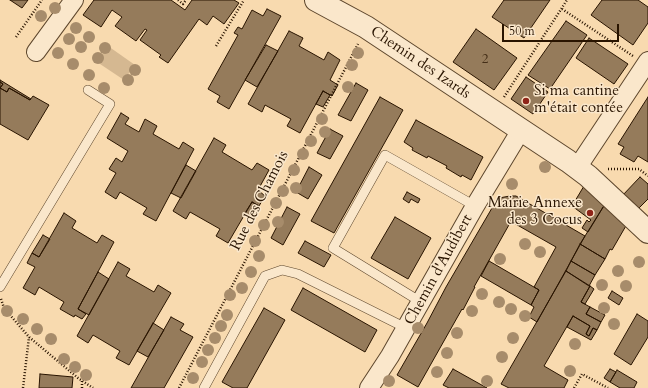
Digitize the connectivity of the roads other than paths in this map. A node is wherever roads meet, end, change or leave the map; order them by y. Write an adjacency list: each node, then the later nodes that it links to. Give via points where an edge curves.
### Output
1 (74, 0): 3 (street)
2 (316, 0): 6 (street, Chemin des Izards, via 366,27)
3 (36, 52)
4 (647, 63): 7 (street)
5 (88, 90): 10 (lane, via 110,104)
6 (521, 130): 7 (street, Chemin des Izards); 8 (street, Chemin d'Audibert)
7 (577, 168): 9 (street, Chemin des Izards)
8 (475, 206): 11 (street, Chemin d'Audibert); 11 (lane, via 385,155 381,161 333,248)
9 (648, 232)
10 (0, 286)
11 (421, 302): 12 (street, Chemin d'Audibert)
12 (406, 328): 13 (lane, via 298,274 282,270 265,276); 14 (street, Chemin d'Audibert)
13 (204, 388)
14 (369, 388)

